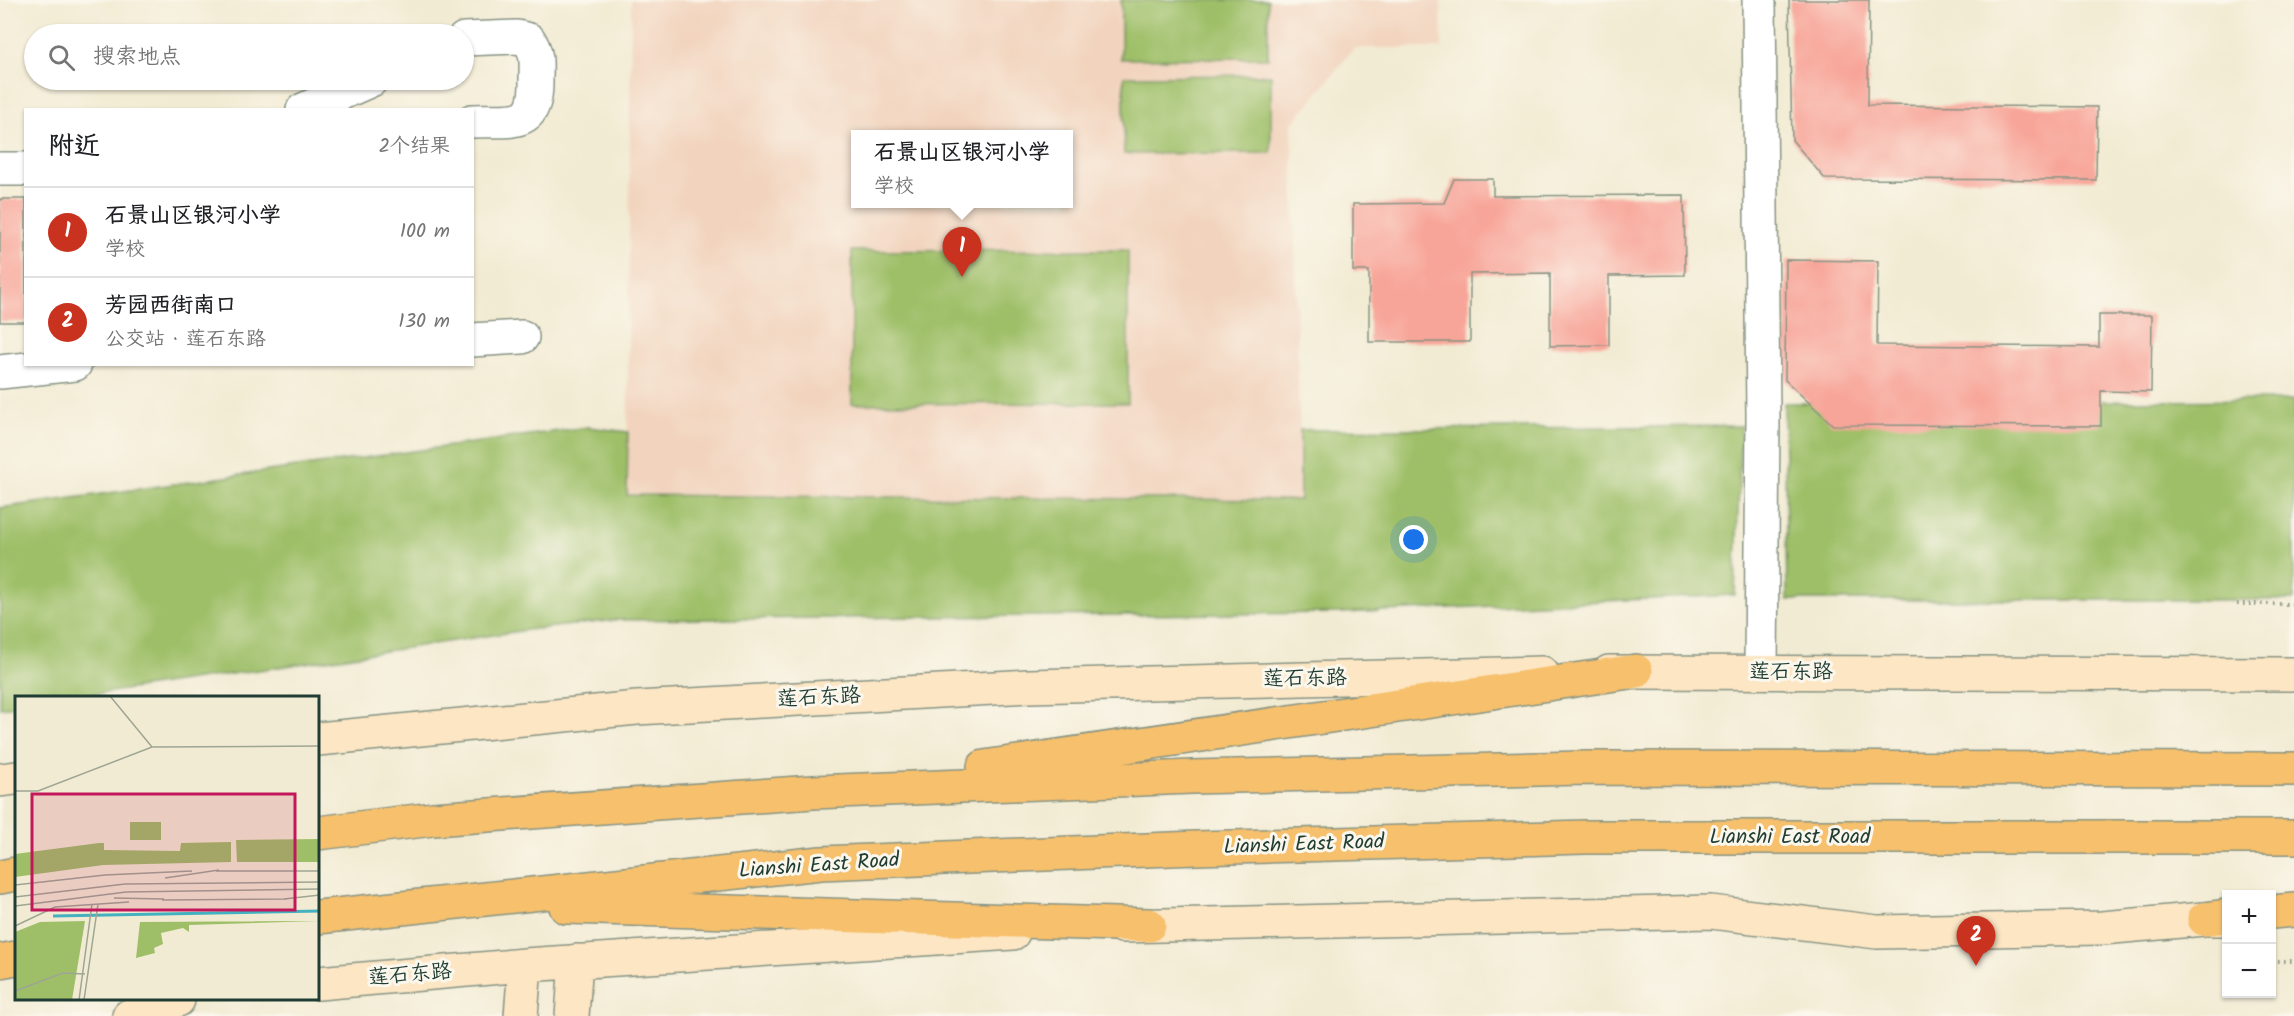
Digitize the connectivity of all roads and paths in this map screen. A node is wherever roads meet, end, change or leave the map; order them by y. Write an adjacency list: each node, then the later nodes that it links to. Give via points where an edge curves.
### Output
1 (1759, 0): 15 (street, via 1764,416)
2 (474, 39): 5 (street, via 517,37 529,40 536,51 536,100 531,111 522,119)
3 (348, 90): 4 (street)
4 (308, 108)
5 (474, 121)
6 (24, 168): 7 (street)
7 (0, 169)
8 (522, 337): 9 (street)
9 (474, 340)
10 (56, 366): 11 (street)
11 (0, 372)
12 (2237, 604): 13 (path)
13 (2294, 604)
14 (1636, 671): 15 (street, 莲石东路); 17 (street, 莲石东路, via 1005,688 637,708); 21 (highway)
15 (1761, 672): 16 (street, 莲石东路)
16 (2294, 674)
17 (320, 740)
18 (2294, 769): 21 (highway, via 1572,768 1192,777)
19 (15, 778): 20 (street)
20 (0, 780)
21 (813, 792): 22 (highway, via 434,819)
22 (320, 833)
23 (2294, 837): 26 (highway, Lianshi East Road, via 1584,837 1196,848 821,863)
24 (15, 874): 25 (highway)
25 (0, 877)
26 (438, 903): 29 (highway, Lianshi East Road); 33 (highway)
27 (2294, 910): 28 (highway)
28 (2276, 912)
29 (320, 917)
30 (2219, 918): 33 (street, 莲石东路, via 2102,928 1877,932 1711,912)
31 (2276, 918): 32 (street)
32 (2294, 918)
33 (1149, 925): 36 (street, 莲石东路)
34 (15, 958): 35 (highway)
35 (0, 961)
36 (576, 961): 39 (street, 莲石东路); 43 (street)
37 (2294, 961): 38 (path)
38 (2276, 962)
39 (525, 965): 40 (street, 莲石东路); 42 (street)
40 (320, 983)
41 (172, 1001): 44 (street)
42 (522, 1007)
43 (572, 1007)
44 (129, 1016)

